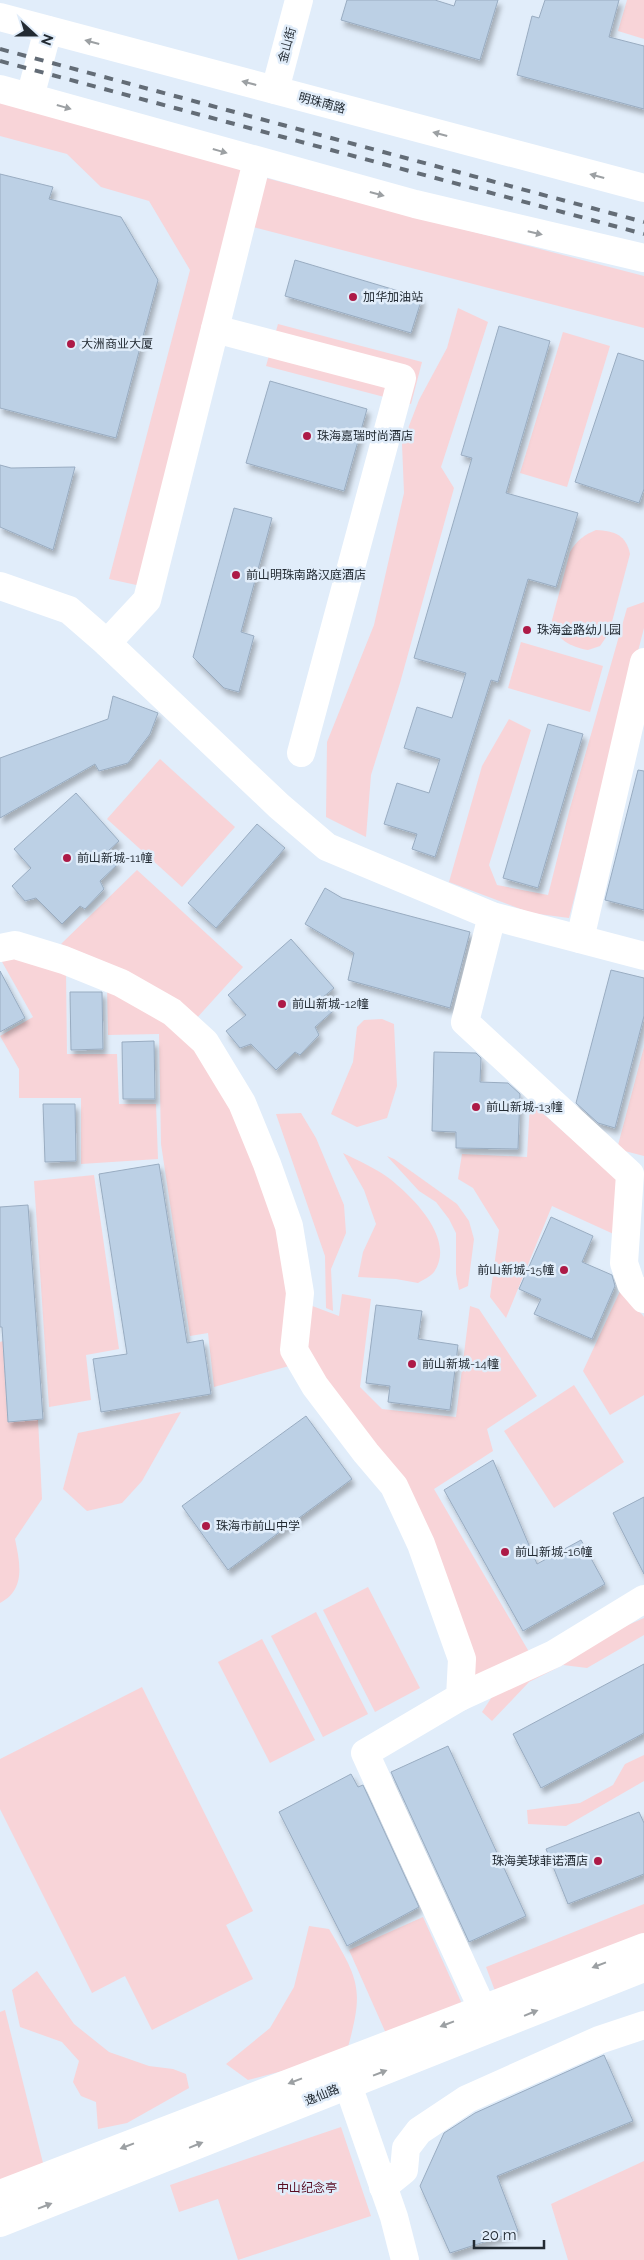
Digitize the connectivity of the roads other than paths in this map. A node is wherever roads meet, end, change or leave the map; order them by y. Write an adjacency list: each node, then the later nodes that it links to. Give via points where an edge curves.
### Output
1 (299, 0): 5 (main road, 金山街)
2 (0, 17): 3 (main road, 明珠南路)
3 (48, 30): 5 (main road, 明珠南路, one-way to 3); 6 (main road)
4 (0, 90): 6 (main road)
5 (275, 90): 8 (main road, 明珠南路, one-way to 5)
6 (30, 98): 7 (main road, one-way to 7)
7 (257, 161): 9 (main road, one-way to 9, via 415,204); 10 (main road)
8 (644, 188)
9 (644, 258)
10 (215, 329): 12 (main road, via 147,600); 14 (main road, via 402,378)
11 (0, 586): 12 (main road, via 69,610)
12 (107, 643): 15 (main road, via 279,806 327,847)
13 (644, 662): 16 (main road)
14 (301, 753)
15 (492, 916): 16 (main road); 19 (main road, via 465,1022 630,1174 624,1263 631,1284)
16 (580, 939): 18 (main road)
17 (0, 948): 21 (main road, via 15,945 121,983 172,1012 205,1042 242,1103 268,1164 289,1226 300,1293 294,1350 314,1386 394,1486 421,1544 462,1659)
18 (644, 956)
19 (644, 1299)
20 (644, 1600): 21 (main road, via 554,1654)
21 (460, 1697): 24 (main road, via 366,1753)
22 (644, 1947): 24 (main road, 逸仙路, one-way to 24)
23 (644, 1968): 26 (main road, 逸仙路, one-way to 23)
24 (483, 2010): 28 (main road, 逸仙路, one-way to 28)
25 (644, 2025): 27 (main road, via 599,2040 467,2099 419,2131 406,2148 404,2170)
26 (348, 2085): 27 (main road); 29 (main road, 逸仙路, one-way to 26)
27 (383, 2187): 30 (main road)
28 (0, 2194)
29 (0, 2223)
30 (405, 2260)

